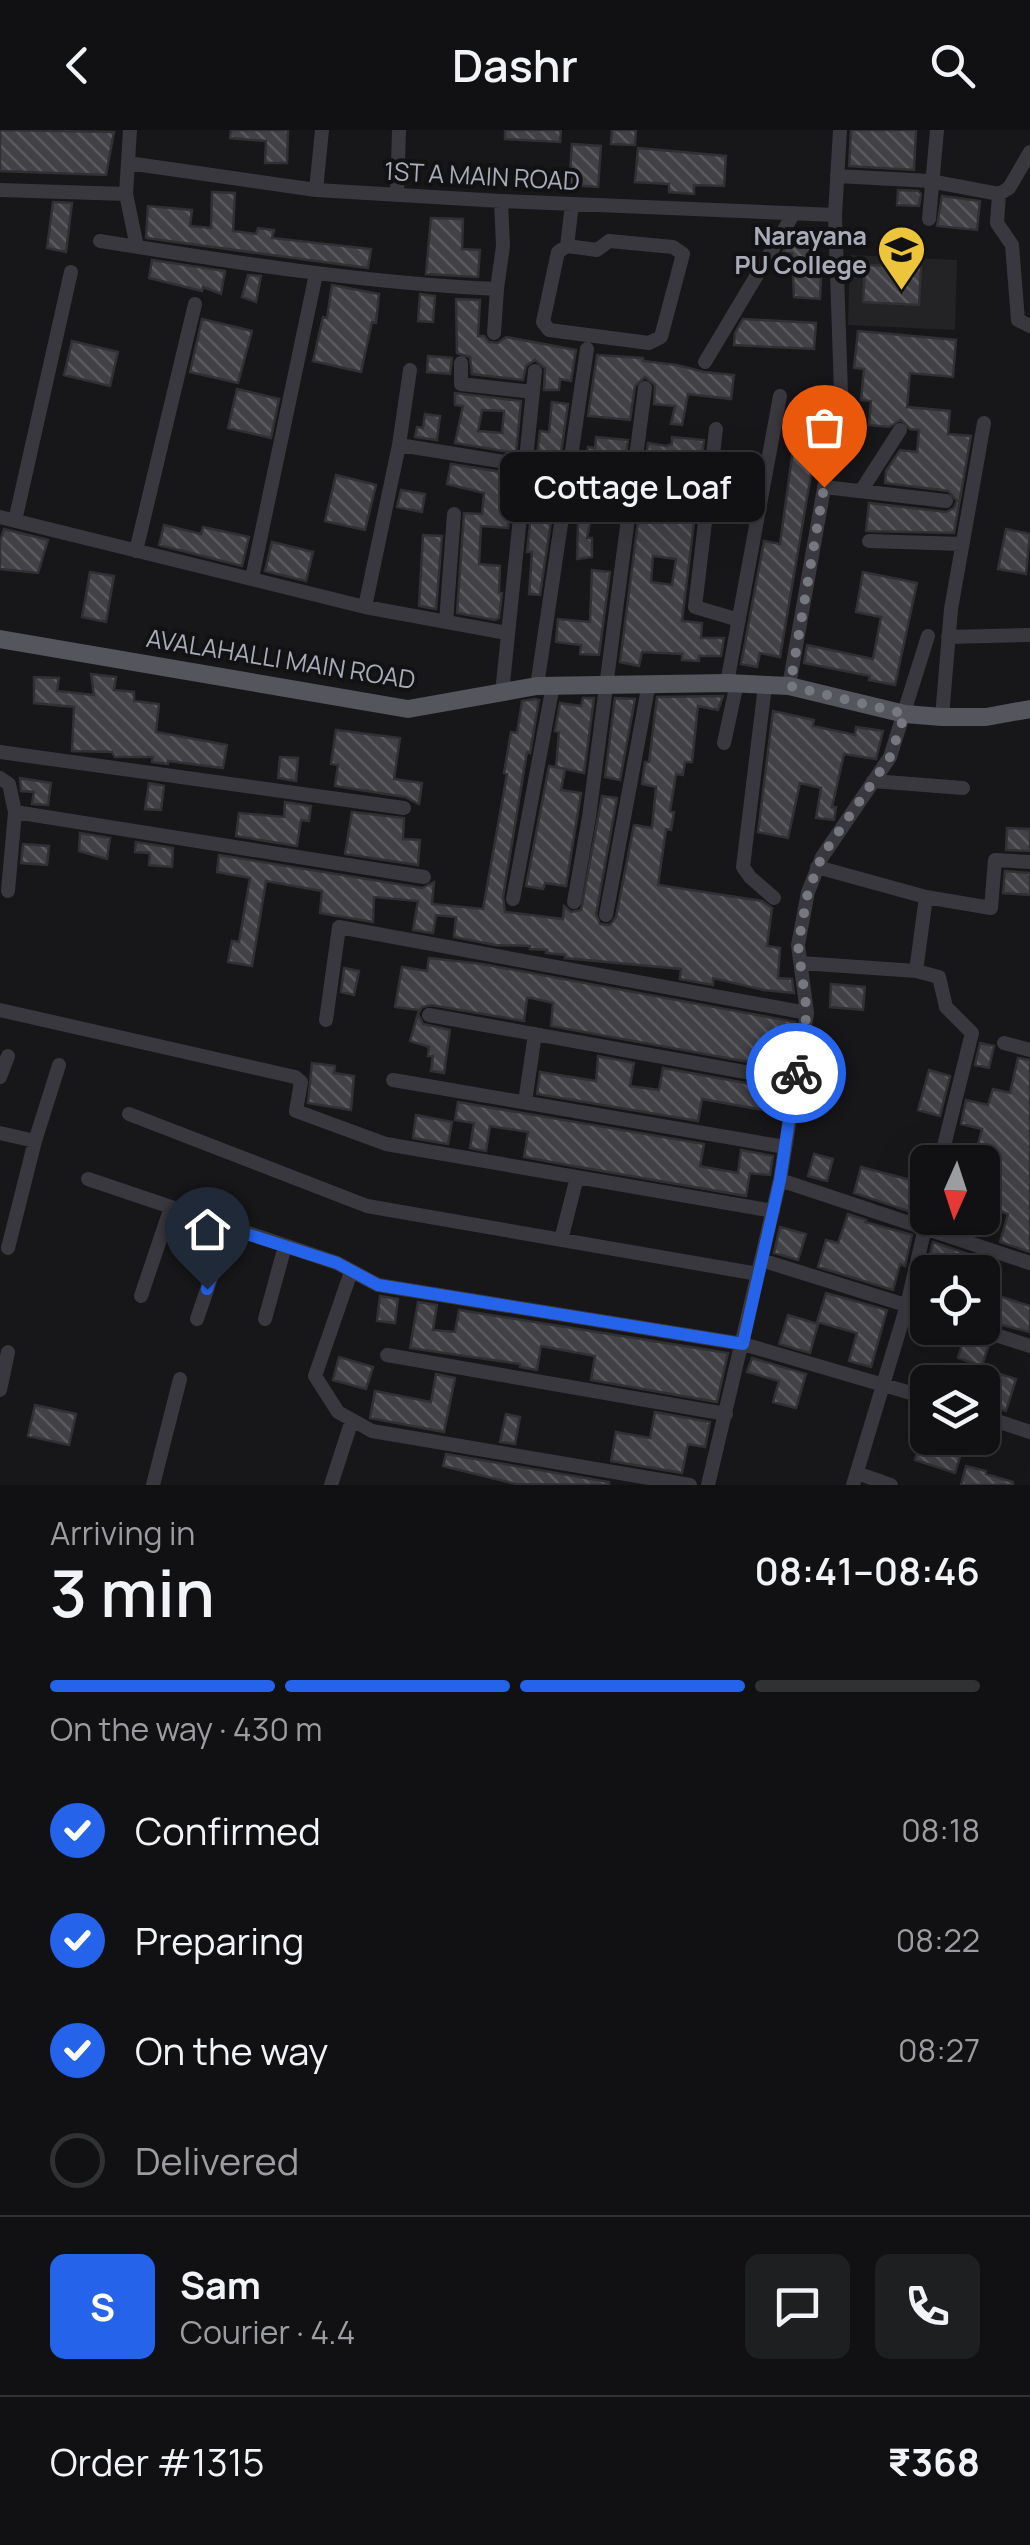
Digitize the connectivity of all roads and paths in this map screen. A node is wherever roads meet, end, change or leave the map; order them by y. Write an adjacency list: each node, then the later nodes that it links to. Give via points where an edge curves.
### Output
1 (130, 130): 7 (street)
2 (322, 130): 11 (street)
3 (399, 130): 13 (street)
4 (840, 130): 8 (street)
5 (937, 130): 9 (street)
6 (1030, 152): 14 (street)
7 (128, 163): 11 (street, 1ST A MAIN ROAD); 12 (street)
8 (837, 176): 9 (street); 18 (street)
9 (930, 182): 14 (street); 19 (street)
10 (0, 190): 12 (street)
11 (316, 190): 13 (street, 1ST A MAIN ROAD)
12 (126, 194): 22 (street)
13 (397, 194): 15 (street, 1ST A MAIN ROAD)
14 (1000, 194): 27 (street, via 997,222 1012,245 1018,320)
15 (501, 201): 16 (street, 1ST A MAIN ROAD); 25 (street)
16 (572, 204): 17 (street, 1ST A MAIN ROAD); 21 (street)
17 (794, 213): 18 (street, 1ST A MAIN ROAD); 31 (street)
18 (835, 214): 43 (street, via 841,392)
19 (929, 220)
20 (100, 241): 22 (street)
21 (568, 246): 21 (street, via 558,252 543,322 549,330 649,343 661,337 683,254 672,246)
22 (138, 247): 24 (street)
23 (71, 272): 47 (street)
24 (316, 274): 25 (street); 51 (street)
25 (497, 289): 28 (street)
26 (195, 304): 50 (street)
27 (1030, 326)
28 (494, 333)
29 (587, 349): 42 (street)
30 (462, 362): 35 (street, via 461,384)
31 (705, 362)
32 (410, 370): 40 (street)
33 (535, 371): 35 (street)
34 (645, 388): 61 (street)
35 (533, 392): 41 (street)
36 (780, 396): 53 (street)
37 (984, 423): 49 (street)
38 (716, 430): 53 (street, via 695,606)
39 (900, 430): 44 (street)
40 (398, 445): 41 (street); 52 (street)
41 (525, 465): 42 (street); 55 (street)
42 (568, 472): 63 (street)
43 (824, 487): 44 (street); 65 (street)
44 (861, 491): 45 (street)
45 (946, 501)
46 (454, 514): 54 (street)
47 (8, 519): 50 (street)
48 (869, 541): 49 (street)
49 (962, 544): 58 (street)
50 (136, 551): 51 (street)
51 (252, 578): 52 (street)
52 (365, 607): 54 (street)
53 (739, 620): 60 (street)
54 (446, 622): 55 (street)
55 (507, 634): 66 (street)
56 (1030, 635): 58 (street)
57 (928, 636): 68 (street)
58 (948, 638): 69 (street)
59 (0, 639): 66 (main road, AVALAHALLI MAIN ROAD, via 408,709)
60 (732, 683): 62 (main road, AVALAHALLI MAIN ROAD); 64 (main road, AVALAHALLI MAIN ROAD); 70 (street)
61 (607, 684): 62 (main road, AVALAHALLI MAIN ROAD); 63 (main road, AVALAHALLI MAIN ROAD); 84 (street)
62 (650, 684): 85 (street)
63 (545, 685): 66 (main road, AVALAHALLI MAIN ROAD); 83 (street)
64 (765, 686): 65 (main road, AVALAHALLI MAIN ROAD); 82 (street, via 742,867)
65 (790, 686): 68 (main road, AVALAHALLI MAIN ROAD)
66 (502, 693)
67 (1030, 710): 69 (main road, AVALAHALLI MAIN ROAD)
68 (905, 714): 69 (main road, AVALAHALLI MAIN ROAD); 73 (street)
69 (942, 717)
70 (724, 743)
71 (0, 752): 75 (street)
72 (0, 778): 76 (street, via 9,784)
73 (873, 781): 74 (street); 78 (street)
74 (962, 788)
75 (404, 808)
76 (15, 812): 79 (street); 80 (street)
77 (1030, 862): 81 (street, via 996,860 991,908)
78 (818, 867): 81 (street); 86 (street, via 798,945)
79 (424, 878)
80 (8, 890)
81 (926, 897): 87 (street)
82 (774, 898)
83 (513, 900)
84 (574, 902)
85 (606, 915)
86 (801, 963): 87 (street); 89 (street)
87 (916, 971): 104 (street, via 939,976 946,1007 972,1033)
88 (0, 1010): 106 (street, via 295,1077 301,1082 296,1112 386,1144)
89 (807, 1013): 91 (street, via 338,927); 99 (street)
90 (429, 1015): 92 (street)
91 (326, 1020)
92 (534, 1034): 99 (street); 100 (street)
93 (1004, 1043): 94 (street)
94 (1030, 1050)
95 (8, 1056): 97 (street)
96 (60, 1065): 103 (street)
97 (0, 1077)
98 (393, 1080): 100 (street)
99 (795, 1081): 105 (street)
100 (525, 1102): 105 (street)
101 (129, 1114): 115 (street, via 367,1206)
102 (0, 1132): 103 (street)
103 (35, 1141): 117 (street)
104 (944, 1145)
105 (785, 1147): 108 (street)
106 (576, 1177): 110 (street); 115 (street)
107 (88, 1180): 109 (street)
108 (780, 1180): 110 (street); 111 (street)
109 (170, 1207): 112 (street); 121 (street)
110 (773, 1212): 119 (street)
111 (910, 1217)
112 (228, 1228): 116 (street); 125 (street)
113 (923, 1235): 122 (street)
114 (961, 1235): 118 (street)
115 (561, 1240): 119 (street)
116 (285, 1246): 120 (street); 124 (street)
117 (8, 1248)
118 (1030, 1263)
119 (760, 1267): 122 (street); 127 (street)
120 (350, 1272): 127 (street, via 378,1285); 136 (street, via 315,1376 338,1412)
121 (141, 1296)
122 (906, 1305): 123 (street); 132 (street)
123 (910, 1306)
124 (265, 1319)
125 (196, 1320)
126 (1000, 1336): 128 (street)
127 (743, 1344): 132 (street); 135 (street)
128 (1030, 1346)
129 (8, 1352): 133 (street)
130 (387, 1355): 135 (street)
131 (180, 1379): 140 (street)
132 (884, 1383): 134 (street); 139 (street)
133 (0, 1390)
134 (910, 1392)
135 (726, 1414): 143 (street)
136 (352, 1420): 141 (street); 142 (street, via 372,1431)
137 (1000, 1422): 138 (street)
138 (1030, 1432)
139 (855, 1479): 144 (street)
140 (153, 1485)
141 (330, 1485)
142 (690, 1485)
143 (708, 1485)
144 (891, 1485)

